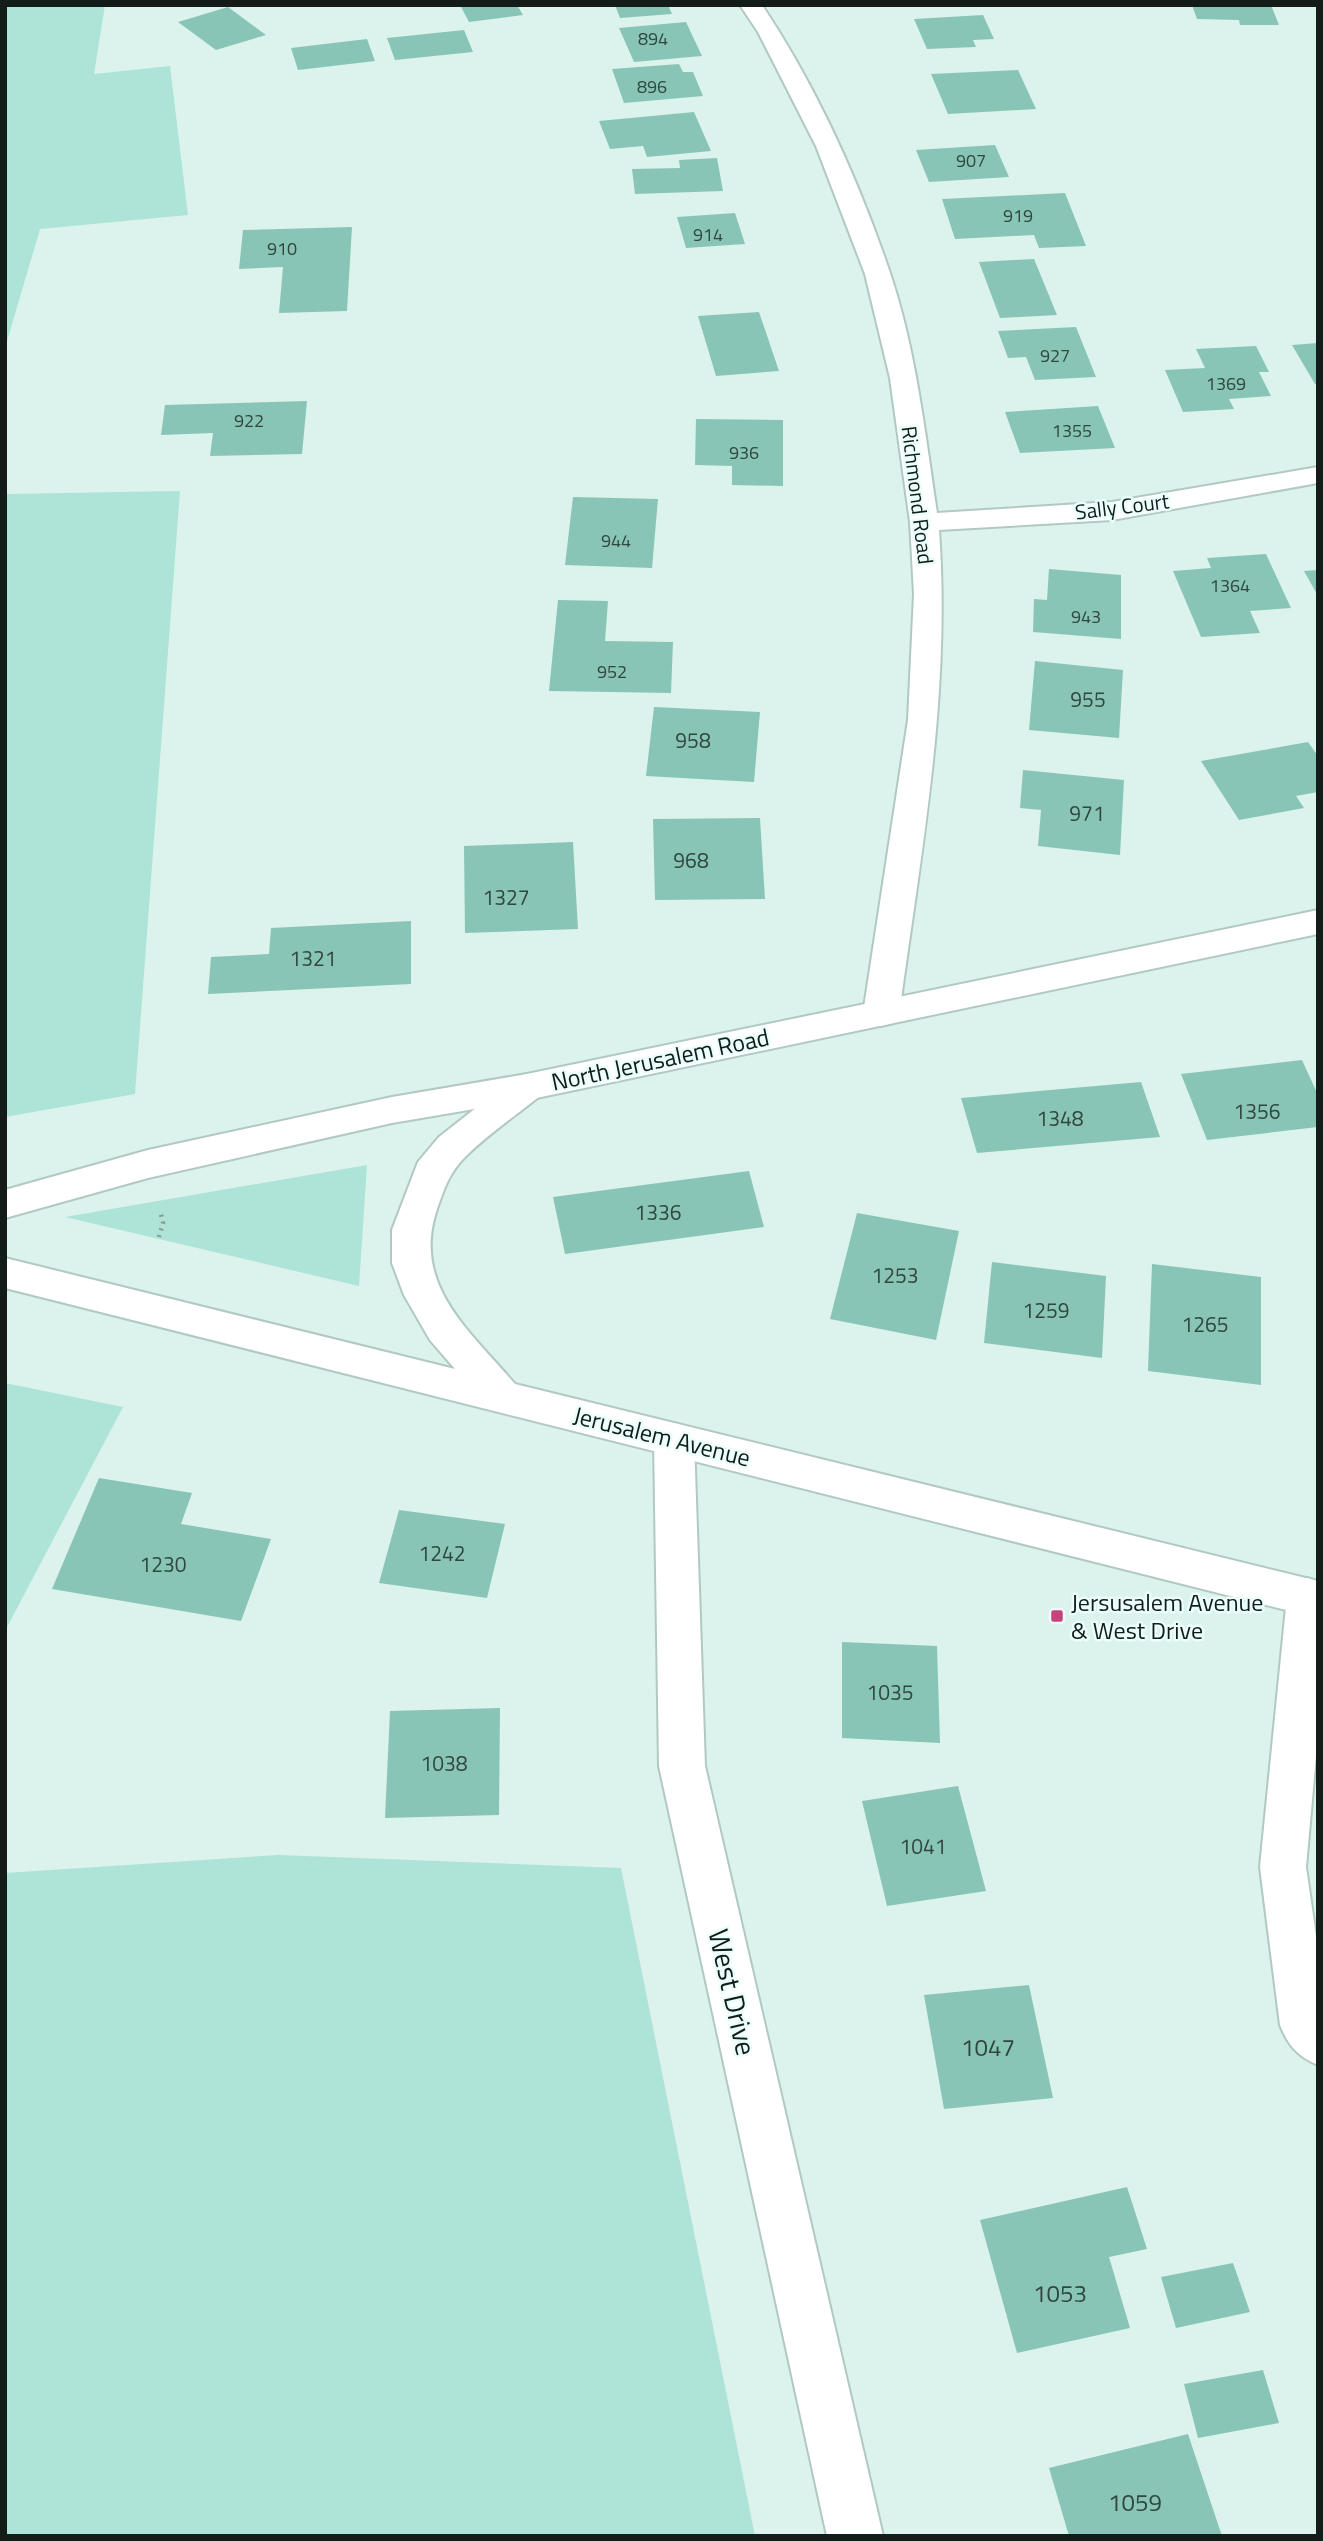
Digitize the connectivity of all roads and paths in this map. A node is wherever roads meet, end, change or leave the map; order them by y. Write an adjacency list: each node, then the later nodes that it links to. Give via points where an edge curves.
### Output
1 (751, 5): 3 (street, Richmond Road, via 828,146 878,274 903,378)
2 (1318, 475): 3 (street, Sally Court, via 1112,511)
3 (925, 522): 5 (street, Richmond Road, via 929,594 924,720)
4 (1318, 922): 5 (street, North Jerusalem Road)
5 (881, 1013): 6 (street, North Jerusalem Road)
6 (527, 1087): 7 (street, North Jerusalem Road, via 392,1110 148,1164); 11 (street, via 452,1147 431,1172 411,1230 411,1263 423,1295 444,1329)
7 (5, 1204)
8 (159, 1206): 9 (path, via 163,1223)
9 (159, 1237)
10 (5, 1273): 11 (street, Jerusalem Avenue)
11 (501, 1395): 12 (street, Jerusalem Avenue)
12 (674, 1440): 13 (street, Jerusalem Avenue); 15 (street, West Drive, via 682,1766)
13 (1313, 1599): 14 (street, via 1283,1867 1304,2025)
14 (1318, 2041)
15 (855, 2536)

